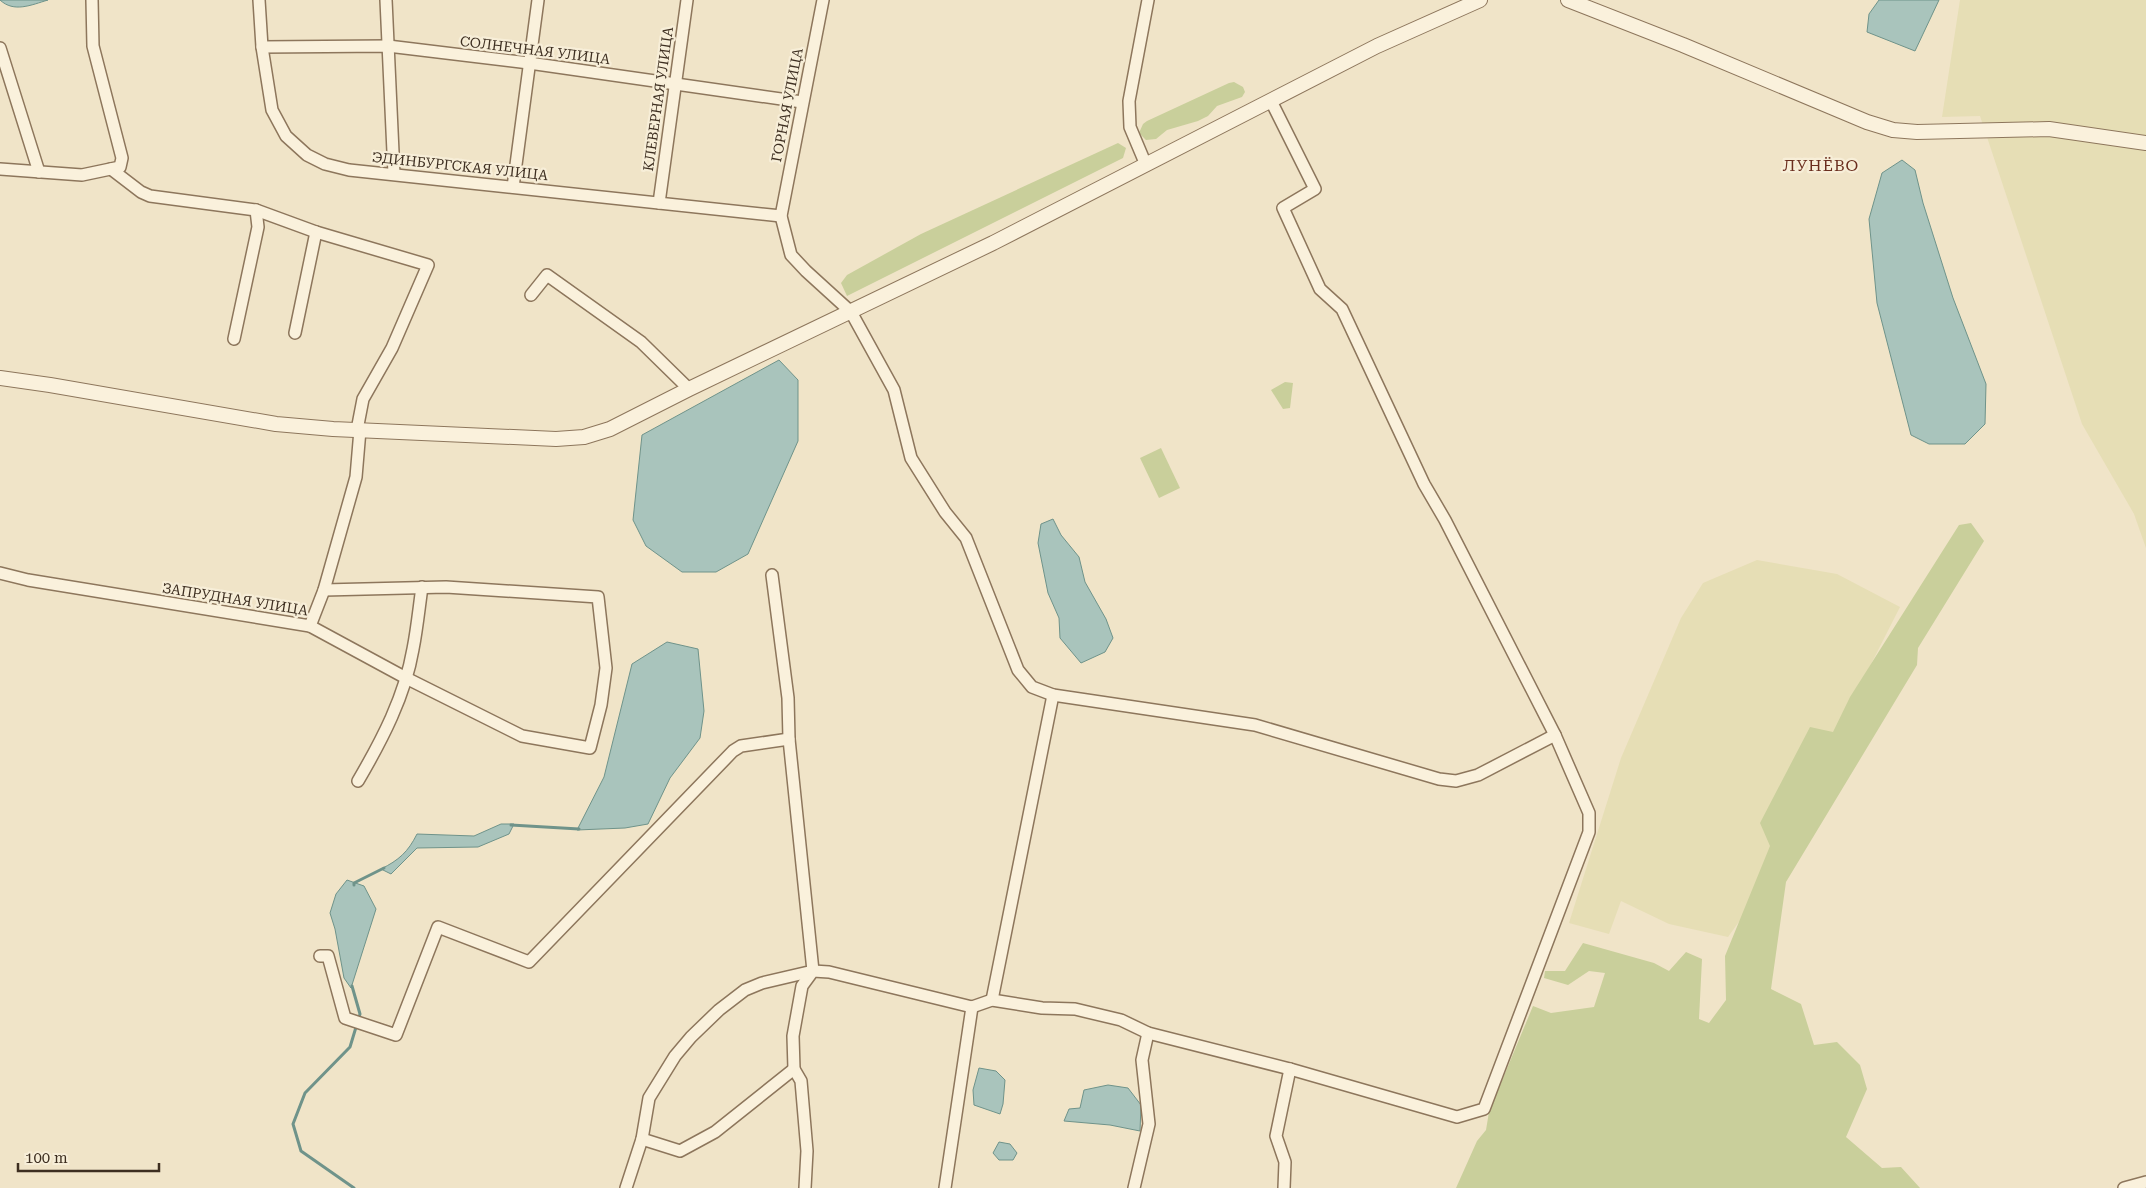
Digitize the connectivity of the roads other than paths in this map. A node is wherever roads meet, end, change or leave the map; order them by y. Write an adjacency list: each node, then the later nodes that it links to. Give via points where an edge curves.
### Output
1 (92, 0): 19 (street, via 93,46 122,158 120,167)
2 (259, 0): 11 (street, ЭДИНБУРГСКАЯ УЛИЦА)
3 (386, 0): 10 (street)
4 (538, 0): 13 (street)
5 (687, 0): 14 (street, КЛЕВЕРНАЯ УЛИЦА)
6 (823, 0): 16 (street, ГОРНАЯ УЛИЦА)
7 (1148, 0): 18 (street, via 1129,101 1130,127)
8 (1480, 0): 15 (street, via 1377,46)
9 (1568, 0): 17 (street, via 1893,130 2049,129)
10 (388, 46): 11 (street, СОЛНЕЧНАЯ УЛИЦА); 13 (street, СОЛНЕЧНАЯ УЛИЦА); 22 (street)
11 (262, 47): 22 (street, ЭДИНБУРГСКАЯ УЛИЦА, via 272,110 286,136 307,155 325,164)
12 (0, 48): 21 (street)
13 (529, 64): 14 (street, СОЛНЕЧНАЯ УЛИЦА); 23 (street)
14 (675, 83): 16 (street, СОЛНЕЧНАЯ УЛИЦА); 24 (street, КЛЕВЕРНАЯ УЛИЦА)
15 (1271, 101): 18 (street); 42 (street, via 1315,189 1283,208 1320,289 1342,309 1424,484)
16 (802, 102): 26 (street, ГОРНАЯ УЛИЦА)
17 (2146, 143)
18 (1146, 165): 29 (street)
19 (111, 169): 21 (street, via 82,175); 25 (street, via 150,196)
20 (0, 170): 21 (street)
21 (39, 172)
22 (394, 174): 23 (street, ЭДИНБУРГСКАЯ УЛИЦА)
23 (514, 187): 24 (street, ЭДИНБУРГСКАЯ УЛИЦА)
24 (659, 202): 26 (street, ЭДИНБУРГСКАЯ УЛИЦА)
25 (256, 210): 27 (street); 31 (street, via 258,228)
26 (781, 216): 29 (street, via 791,255)
27 (316, 232): 30 (street); 34 (street, via 428,265 392,348 363,399)
28 (531, 295): 33 (street, via 547,275 642,342)
29 (851, 312): 33 (street); 41 (street, via 894,390 911,458 945,512 966,538 1018,670 1032,688)
30 (295, 333)
31 (234, 339)
32 (0, 378): 34 (street, via 276,424)
33 (689, 389): 34 (street, via 610,429 584,437 556,439)
34 (358, 430): 38 (street, via 356,477)
35 (0, 572): 39 (street, ЗАПРУДНАЯ УЛИЦА, via 28,580)
36 (772, 575): 43 (street, via 788,698)
37 (422, 587): 38 (street); 40 (street); 40 (street, ЗАПРУДНАЯ УЛИЦА, via 598,597 606,668 602,705 590,748 522,736)
38 (324, 590): 39 (street)
39 (310, 626): 40 (street, ЗАПРУДНАЯ УЛИЦА)
40 (406, 678): 44 (street, via 389,725)
41 (1052, 695): 42 (street, via 1254,725 1456,781 1478,775); 47 (street)
42 (1555, 734): 51 (street, via 1589,813 1589,832 1484,1108 1458,1117)
43 (789, 739): 45 (street, via 741,746 733,751 529,962 438,927 396,1035 345,1018 328,956); 46 (street)
44 (358, 781)
45 (320, 956)
46 (813, 971): 48 (street); 50 (street, via 802,986 793,1036); 52 (street, via 744,990 691,1037 649,1098)
47 (992, 1000): 48 (street); 49 (street, via 1042,1008 1075,1009 1121,1020)
48 (972, 1006): 56 (street)
49 (1148, 1033): 51 (street); 57 (street, via 1142,1060 1149,1124)
50 (794, 1069): 52 (street, via 715,1132 680,1151); 55 (street, via 801,1082 807,1151)
51 (1290, 1069): 58 (street, via 1276,1136 1285,1162)
52 (642, 1139): 54 (street)
53 (2146, 1182): 59 (street)
54 (626, 1188)
55 (805, 1188)
56 (945, 1188)
57 (1134, 1188)
58 (1284, 1188)
59 (2124, 1188)

